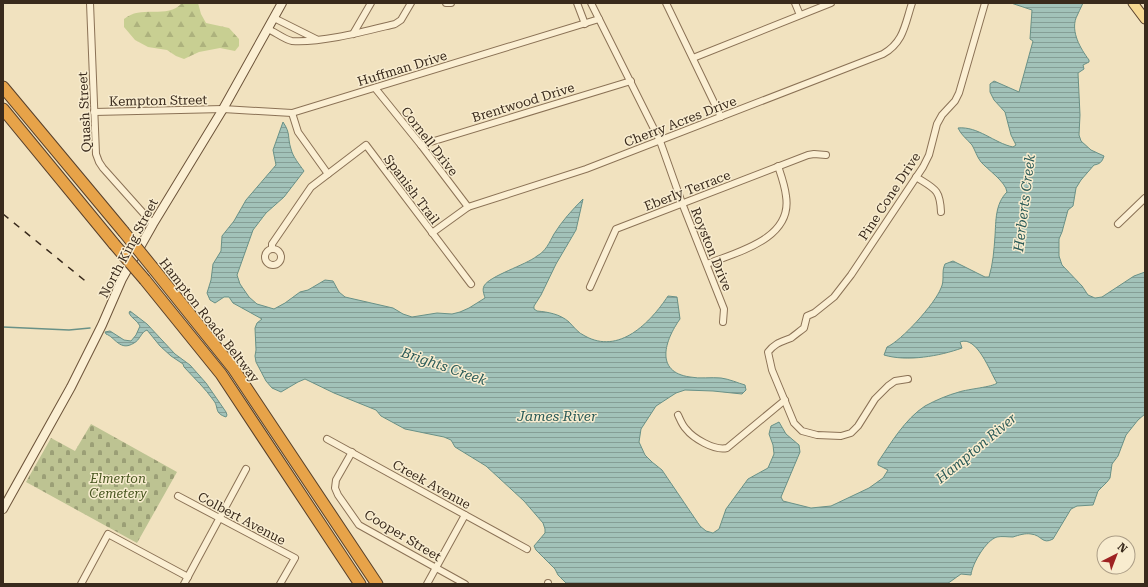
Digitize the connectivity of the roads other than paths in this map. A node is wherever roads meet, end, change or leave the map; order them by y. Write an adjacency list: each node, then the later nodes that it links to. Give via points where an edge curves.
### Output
1 (90, 3): 29 (street, Quash Street)
2 (282, 3): 16 (main road, North King Street)
3 (371, 3): 21 (street)
4 (411, 3): 21 (street, via 401,20 395,24)
5 (446, 3): 6 (street)
6 (451, 3)
7 (577, 3): 19 (street)
8 (591, 3): 17 (street)
9 (666, 3): 23 (street)
10 (795, 3): 15 (street)
11 (832, 3): 15 (street)
12 (912, 3): 31 (street, Cherry Acres Drive, via 902,34 896,46 890,50)
13 (986, 3): 37 (street, Pine Cone Drive, via 959,93 937,124 929,155)
14 (1133, 3): 18 (main road)
15 (800, 14): 23 (street)
16 (274, 18): 20 (main road, North King Street); 22 (street)
17 (599, 19): 19 (street, Huffman Drive); 24 (street)
18 (1145, 19)
19 (585, 24): 26 (street, Huffman Drive)
20 (268, 29): 22 (street, via 291,41); 28 (main road, North King Street)
21 (353, 34): 22 (street)
22 (318, 40)
23 (693, 58): 31 (street)
24 (631, 80): 32 (street); 33 (street, Brentwood Drive)
25 (3, 87): 67 (highway, Hampton Roads Beltway, bridge, via 233,368)
26 (375, 88): 30 (street, Huffman Drive); 33 (street, Cornell Drive)
27 (3, 109): 66 (highway, Hampton Roads Beltway, bridge, via 221,374)
28 (223, 109): 29 (street, Kempton Street); 30 (street, Huffman Drive); 42 (main road, North King Street)
29 (94, 112): 42 (street, Quash Street, via 95,146 99,162)
30 (292, 113): 36 (street, via 298,132)
31 (721, 117): 32 (street, Cherry Acres Drive)
32 (660, 140): 39 (street, Royston Drive); 40 (street, Cherry Acres Drive, via 586,168)
33 (421, 145): 40 (street, Cornell Drive)
34 (826, 155): 35 (street, Eberly Terrace, via 808,155)
35 (778, 166): 39 (street, Eberly Terrace); 46 (street, via 786,196 785,216 780,224 760,243)
36 (328, 174): 44 (street, Spanish Trail, via 366,145); 45 (street, Spanish Trail, via 311,187 272,244)
37 (916, 177): 41 (street, via 938,193); 51 (street, Pine Cone Drive, via 834,297 807,316 804,328 791,338 772,346 768,352 772,370)
38 (1145, 198): 43 (street)
39 (682, 203): 46 (street, Royston Drive); 48 (street, Eberly Terrace, via 616,229)
40 (468, 207): 44 (street, Cherry Acres Drive)
41 (941, 212)
42 (153, 224): 57 (main road, North King Street, via 122,280 71,387)
43 (1118, 224)
44 (432, 233): 47 (street, Spanish Trail)
45 (272, 249)
46 (707, 264): 49 (street, Royston Drive, via 724,309)
47 (471, 284)
48 (590, 287)
49 (723, 322)
50 (908, 379): 51 (street, via 895,381 888,386 874,399 858,426 851,433 842,436 802,432 794,423)
51 (785, 400): 52 (street, via 723,449 694,437)
52 (678, 415)
53 (327, 438): 54 (street, Creek Avenue)
54 (352, 452): 58 (street, Creek Avenue); 61 (street, Cooper Street, via 336,480 335,488 359,525)
55 (246, 469): 59 (street)
56 (178, 496): 59 (street, Colbert Avenue)
57 (3, 509)
58 (465, 515): 60 (street, Creek Avenue); 61 (street)
59 (220, 519): 62 (street); 65 (street, Colbert Avenue, via 295,558)
60 (527, 549)
61 (436, 568): 68 (street); 69 (street, Cooper Street)
62 (188, 577): 63 (street, via 108,534); 64 (street)
63 (81, 584)
64 (184, 584)
65 (280, 584)
66 (360, 584)
67 (376, 584)
68 (427, 584)
69 (465, 584)

